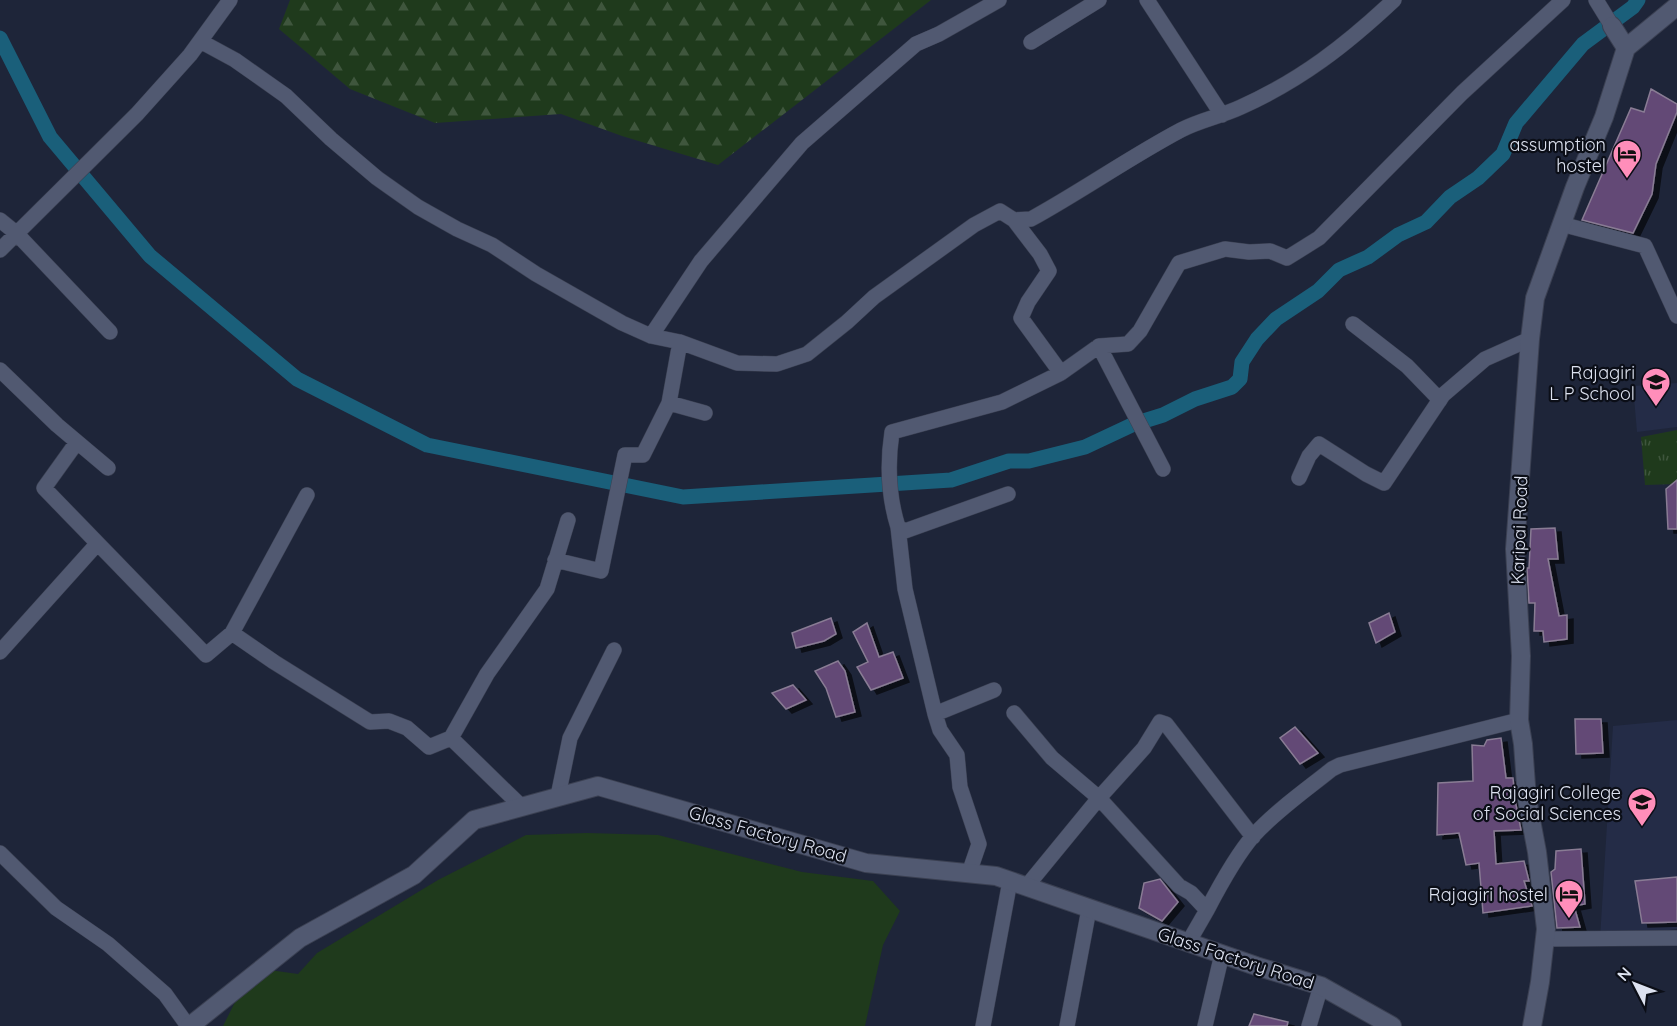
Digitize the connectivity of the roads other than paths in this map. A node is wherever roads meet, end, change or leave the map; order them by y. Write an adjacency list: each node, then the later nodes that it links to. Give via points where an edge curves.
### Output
1 (230, 0): 10 (street)
2 (999, 0): 22 (street, via 916,44 802,143 701,261)
3 (1099, 0): 11 (street)
4 (1147, 0): 13 (street)
5 (1394, 0): 13 (street, via 1343,47 1288,84)
6 (1563, 0): 25 (street, via 1462,93 1319,238 1287,258 1270,251 1225,249 1179,263 1140,331 1128,344)
7 (1596, 0): 9 (street)
8 (1677, 6): 12 (main road)
9 (1610, 23): 12 (main road)
10 (200, 41): 17 (street, via 137,114); 22 (street, via 286,96 377,178 418,207)
11 (1031, 42)
12 (1626, 48): 16 (main road, Karipai Road, via 1604,117)
13 (1222, 115): 15 (street, via 1184,129 1031,219)
14 (0, 220): 17 (street)
15 (1014, 220): 24 (street, via 1000,211 974,225 874,297 807,354 777,364 737,363); 27 (street, via 1049,271 1021,318)
16 (1561, 224): 19 (street, via 1645,246); 23 (main road, Karipai Road, via 1535,297)
17 (16, 233): 18 (street); 21 (street)
18 (0, 249)
19 (1677, 316)
20 (1353, 324): 28 (street, via 1407,366)
21 (110, 332)
22 (651, 336): 24 (street)
23 (1530, 339): 28 (street, via 1485,359); 47 (main road, Karipai Road, via 1515,522 1521,656)
24 (680, 342): 29 (street)
25 (1098, 346): 27 (street); 33 (street)
26 (0, 370): 31 (street)
27 (1061, 373): 38 (street, via 1002,402 891,432 891,502)
28 (1440, 400): 34 (street, via 1384,483 1319,444)
29 (669, 403): 30 (street); 40 (street, via 643,455 626,455 601,571)
30 (705, 413)
31 (76, 442): 32 (street); 39 (street, via 45,488)
32 (108, 468)
33 (1163, 469)
34 (1299, 478)
35 (1008, 494): 38 (street, via 905,531)
36 (307, 495): 41 (street)
37 (567, 520): 40 (street)
38 (898, 527): 46 (street, via 905,589)
39 (97, 544): 41 (street, via 206,655); 43 (street)
40 (555, 561): 48 (street, via 547,589 487,674)
41 (232, 633): 48 (street, via 370,722 389,721 407,728 429,747)
42 (614, 650): 49 (street, via 570,738)
43 (0, 652)
44 (994, 690): 46 (street)
45 (1014, 713): 50 (street, via 1052,758)
46 (935, 714): 54 (street, via 940,730 957,755 960,787 979,844)
47 (1519, 720): 52 (street, via 1340,765); 59 (main road, Karipai Road)
48 (451, 738): 51 (street)
49 (558, 796): 51 (main road, Glass Factory Road); 54 (main road, Glass Factory Road, via 598,786 866,863)
50 (1099, 798): 52 (street, via 1144,748 1160,722 1166,724); 55 (street); 57 (street, via 1179,886)
51 (522, 807): 63 (main road, Glass Factory Road, via 474,820 414,875 300,939)
52 (1252, 837): 57 (street)
53 (0, 853): 63 (street, via 56,908 108,944 165,994)
54 (969, 873): 55 (main road, Glass Factory Road)
55 (1018, 884): 56 (main road, Glass Factory Road); 64 (street)
56 (1089, 909): 60 (main road, Glass Factory Road); 65 (street)
57 (1207, 910): 60 (street)
58 (1677, 938): 59 (street)
59 (1546, 939): 69 (main road, Karipai Road)
60 (1188, 943): 61 (main road, Glass Factory Road)
61 (1222, 954): 62 (main road, Glass Factory Road); 66 (street)
62 (1322, 986): 67 (street); 68 (main road, Glass Factory Road)
63 (189, 1026)
64 (983, 1026)
65 (1067, 1026)
66 (1205, 1026)
67 (1309, 1026)
68 (1392, 1026)
69 (1532, 1026)

